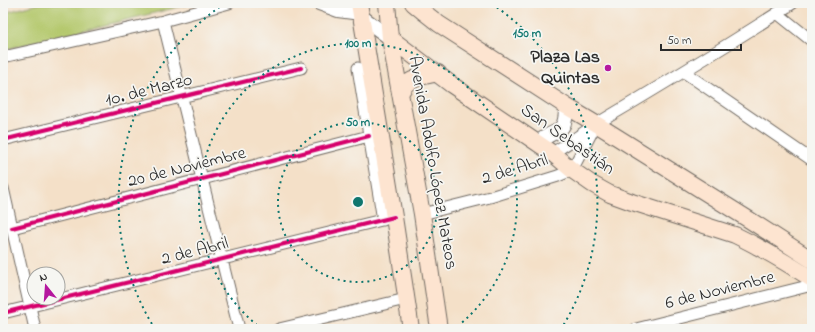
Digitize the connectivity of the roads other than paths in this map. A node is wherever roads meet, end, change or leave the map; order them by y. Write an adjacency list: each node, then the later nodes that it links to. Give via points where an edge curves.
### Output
1 (229, 3): 10 (street)
2 (319, 3): 8 (street, via 338,10)
3 (343, 3): 8 (street, San Sebastián)
4 (378, 3): 11 (main road)
5 (387, 3): 11 (main road, Avenida Adolfo López Mateos)
6 (413, 3): 20 (main road, San Sebastián, via 439,24)
7 (793, 3): 9 (street)
8 (358, 11): 11 (street, San Sebastián); 31 (main road)
9 (777, 13): 12 (street); 16 (street)
10 (163, 21): 13 (street); 19 (street)
11 (390, 38): 17 (main road, San Sebastián); 18 (main road, Avenida Adolfo López Mateos)
12 (812, 41)
13 (3, 57)
14 (301, 68): 19 (street, 1o. de Marzo)
15 (358, 68): 22 (street)
16 (684, 72): 21 (street); 26 (street)
17 (438, 73): 18 (main road, via 409,81); 24 (main road, San Sebastián)
18 (401, 92): 30 (main road, Avenida Adolfo López Mateos)
19 (181, 97): 23 (street, 1o. de Marzo); 28 (street)
20 (566, 106): 21 (main road, San Sebastián); 24 (street, via 565,121 560,130)
21 (596, 124): 25 (street); 27 (street); 34 (main road, San Sebastián)
22 (369, 136): 28 (street, 20 de Noviembre); 31 (street)
23 (3, 140)
24 (538, 143): 25 (main road, San Sebastián)
25 (552, 153): 27 (main road, San Sebastián)
26 (812, 160)
27 (572, 170): 30 (street, 2 de Abril, via 490,197); 35 (main road, San Sebastián, via 610,194 735,235)
28 (202, 178): 32 (street, 20 de Noviembre); 33 (street)
29 (3, 188): 32 (street)
30 (422, 214): 44 (main road, Avenida Adolfo López Mateos)
31 (389, 218): 33 (street, 2 de Abril); 37 (main road)
32 (12, 228): 38 (street)
33 (221, 260): 38 (street, 2 de Abril); 41 (street)
34 (812, 260)
35 (812, 279)
36 (812, 285): 45 (street, 6 de Noviembre)
37 (406, 299): 42 (street); 43 (main road)
38 (30, 307): 39 (street, 2 de Abril); 40 (street)
39 (3, 313)
40 (35, 329)
41 (239, 329)
42 (279, 329)
43 (411, 329)
44 (439, 329)
45 (636, 329)

